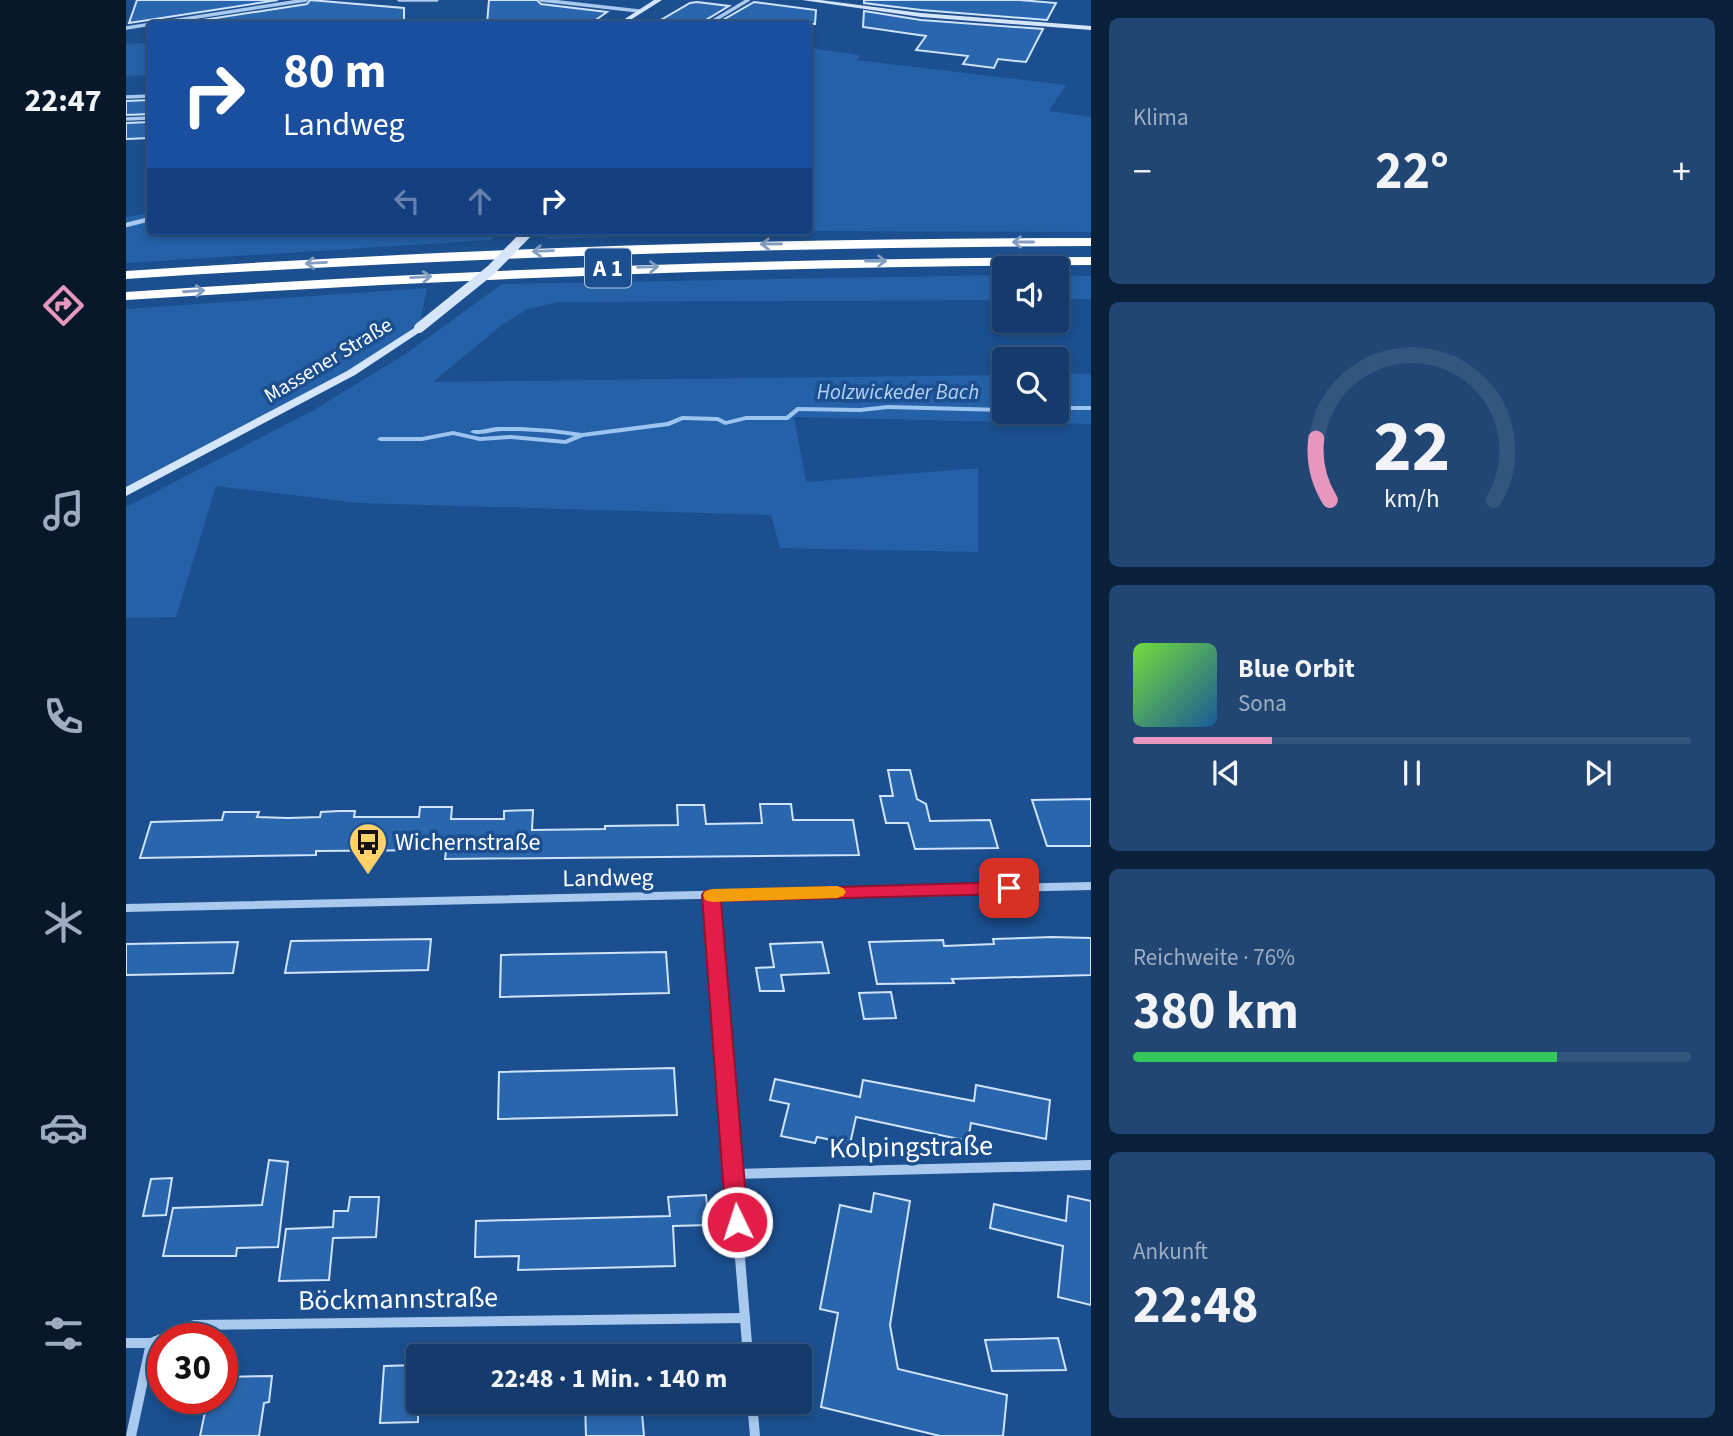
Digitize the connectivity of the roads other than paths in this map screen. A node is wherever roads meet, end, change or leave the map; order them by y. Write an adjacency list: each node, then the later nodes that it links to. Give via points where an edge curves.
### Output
1 (306, 0): 9 (street)
2 (399, 0): 3 (street)
3 (437, 0)
4 (541, 0): 8 (street)
5 (659, 0): 8 (main road)
6 (747, 0): 11 (street)
7 (805, 0): 14 (main road, via 921,15)
8 (639, 11): 10 (main road)
9 (171, 21)
10 (624, 21)
11 (713, 21)
12 (147, 25): 13 (street)
13 (126, 28)
14 (1091, 28)
15 (147, 96): 16 (street)
16 (126, 97)
17 (147, 118): 18 (street)
18 (126, 119)
19 (147, 220): 20 (street)
20 (126, 225)
21 (525, 235): 26 (main road, Massener Straße, bridge, via 473,288 419,328 338,380)
22 (1091, 242): 24 (highway, A 1, one-way to 24, via 774,243 541,251)
23 (1091, 261): 25 (highway, A 1, one-way to 23, via 600,268)
24 (126, 275)
25 (126, 296)
26 (126, 492)
27 (1091, 886): 28 (street, Landweg)
28 (711, 895): 29 (street, Landweg); 31 (street)
29 (126, 908)
30 (1091, 1165): 31 (street, Kolpingstraße)
31 (733, 1174): 32 (street)
32 (744, 1318): 33 (street, Böckmannstraße); 36 (street)
33 (238, 1324)
34 (126, 1343): 35 (street)
35 (147, 1343)
36 (747, 1344)
37 (147, 1362): 39 (street)
38 (753, 1414): 40 (street)
39 (131, 1436)
40 (755, 1436)

